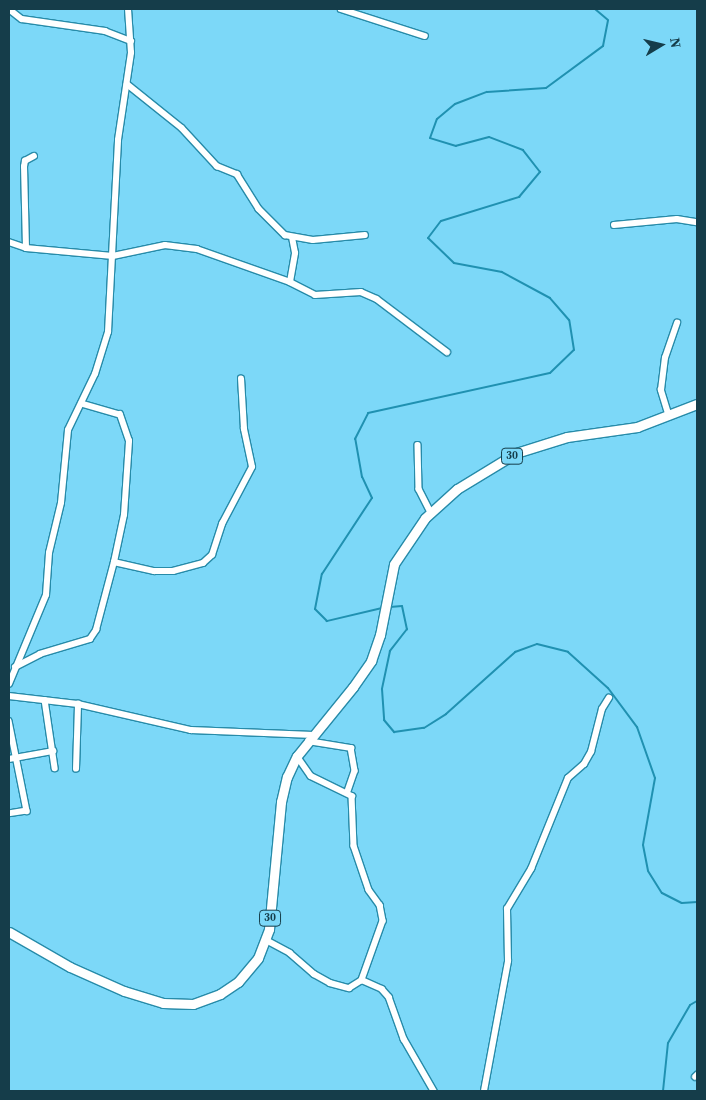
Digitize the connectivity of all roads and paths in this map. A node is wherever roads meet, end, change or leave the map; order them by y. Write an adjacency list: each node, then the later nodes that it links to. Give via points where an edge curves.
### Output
1 (9, 9): 5 (street, via 22,19 105,31)
2 (128, 9): 5 (street)
3 (341, 9): 4 (street)
4 (425, 36)
5 (131, 41): 6 (street)
6 (127, 84): 11 (street, via 182,128 217,166 237,174 259,209 278,230); 14 (street, via 118,140)
7 (34, 156): 13 (street, via 25,161 24,167)
8 (697, 222): 9 (street, via 678,219)
9 (614, 224)
10 (365, 235): 11 (street, via 313,240)
11 (292, 238): 15 (street, via 295,253)
12 (9, 242): 13 (street)
13 (26, 248): 14 (street)
14 (114, 256): 15 (street, via 176,246 197,249); 19 (street, via 108,332)
15 (290, 282): 17 (street, via 320,296 355,290 377,299)
16 (676, 323): 21 (street, via 665,358 661,390)
17 (447, 352)
18 (241, 379): 24 (street, via 244,429 252,467 222,524 215,551 203,563 172,571 154,571)
19 (82, 404): 24 (street, via 120,414 129,442 124,515); 25 (street, via 65,444 61,503 49,552 46,595)
20 (697, 404): 21 (highway, 30)
21 (669, 417): 23 (highway, 30, via 637,427 542,442 478,474)
22 (418, 445): 23 (street, via 420,489)
23 (431, 513): 32 (highway, 30, via 394,564 383,624 368,666)
24 (114, 562): 25 (street, via 96,630 90,640 40,654)
25 (15, 667): 26 (street)
26 (9, 684)
27 (9, 696): 29 (street)
28 (609, 698): 44 (street, via 602,710 591,752 584,764 568,778 531,869 507,910 508,961)
29 (46, 700): 30 (street); 33 (street)
30 (78, 704): 32 (street, via 191,730); 37 (street)
31 (9, 721): 35 (street)
32 (311, 738): 34 (highway, 30); 38 (street, via 351,748 355,771)
33 (53, 751): 35 (street); 36 (street)
34 (297, 756): 38 (street, via 311,776); 41 (highway, 30, via 282,793)
35 (12, 758): 39 (street, via 27,811)
36 (55, 768)
37 (76, 769)
38 (348, 791): 42 (street, via 354,803 354,846 382,917 380,934)
39 (9, 814)
40 (10, 935): 41 (highway, 30, via 124,991 174,1005 202,1001 233,985 258,958)
41 (266, 940): 42 (street, via 290,953 330,983 349,988)
42 (362, 980): 43 (street, via 389,996 404,1039)
43 (434, 1091)
44 (484, 1091)

